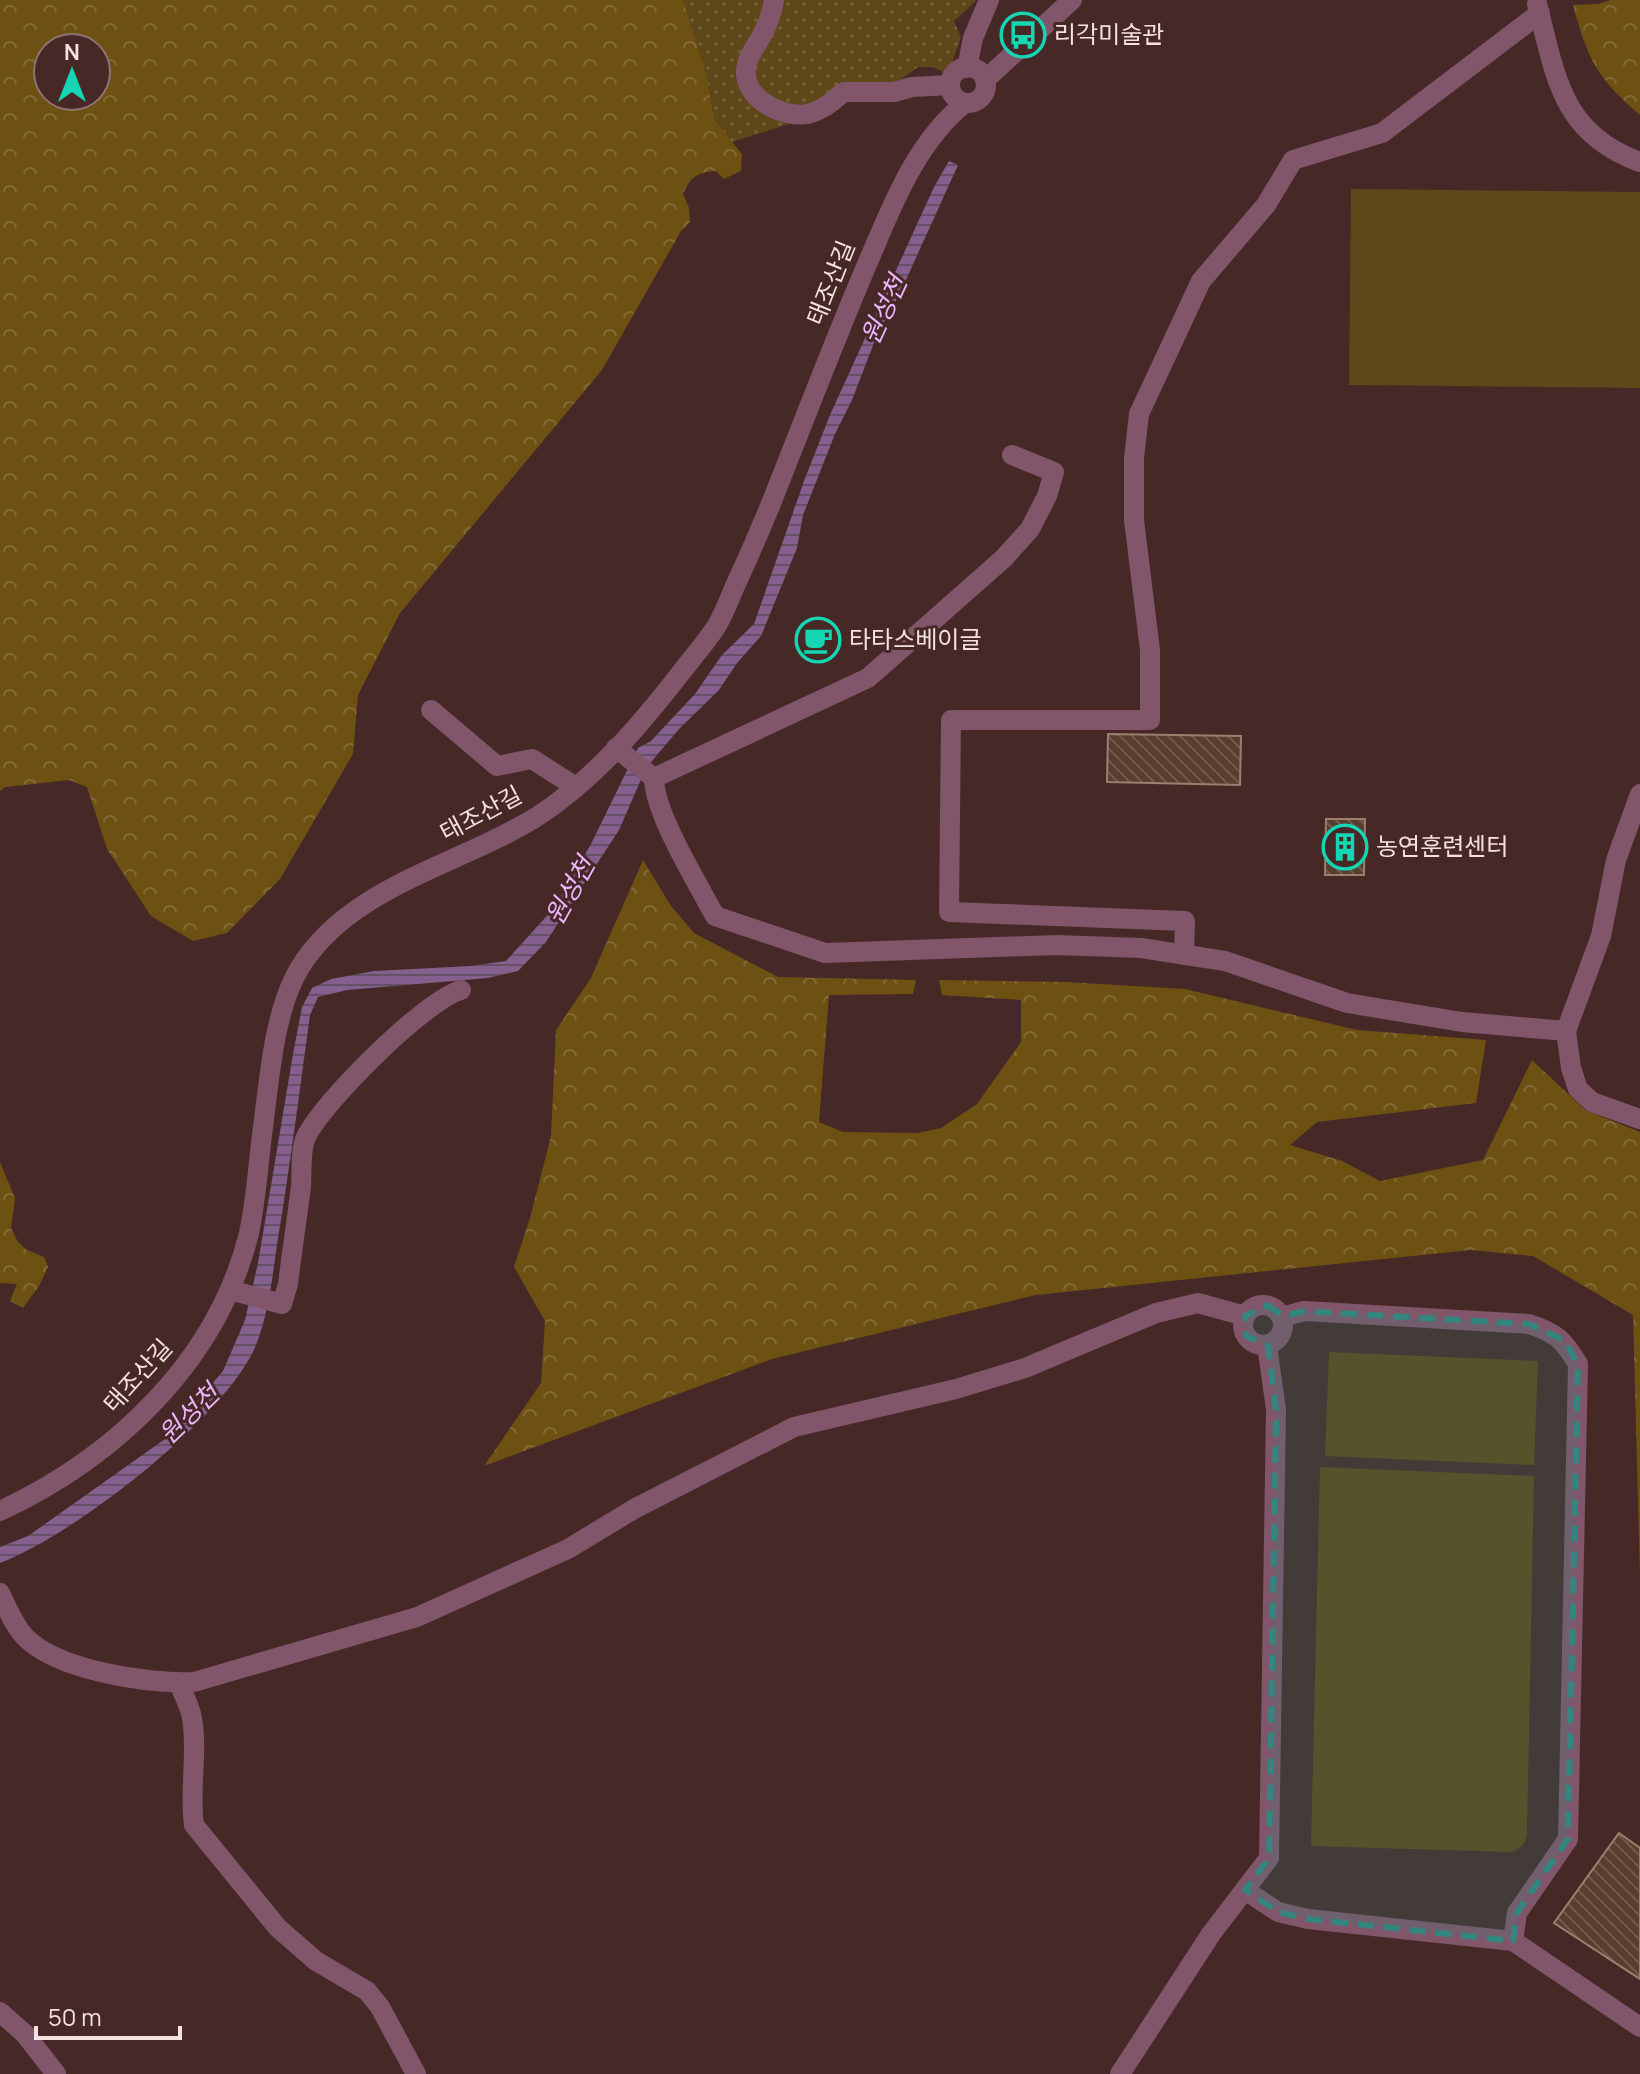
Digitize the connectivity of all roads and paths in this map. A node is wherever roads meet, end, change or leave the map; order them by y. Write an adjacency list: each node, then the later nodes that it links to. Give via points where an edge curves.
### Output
1 (774, 0): 7 (street, via 749,54 746,76 761,101 780,111 808,113 829,106 844,92)
2 (989, 0): 5 (street)
3 (1072, 0): 6 (street)
4 (1538, 6): 9 (street, via 1561,92 1575,117 1616,153); 16 (street, via 1382,133 1293,160 1266,205 1201,281 1139,414 1134,520 1150,650 1150,720 951,720 949,912 1185,921)
5 (967, 68): 6 (street); 7 (street, via 953,75)
6 (985, 80): 8 (street, via 981,97)
7 (950, 85): 8 (street)
8 (965, 103): 12 (street, 태조산길, via 926,145 894,199 717,625)
9 (1640, 162)
10 (1012, 455): 13 (street, via 1054,472 1047,496 1013,548 933,622 868,678)
11 (431, 710): 14 (street, via 497,766 532,759)
12 (620, 752): 13 (street); 14 (street, 태조산길)
13 (650, 775): 16 (street, via 715,916 825,953 1057,945)
14 (576, 787): 20 (street, 태조산길, via 537,816 378,897 324,935 297,972 281,1015)
15 (1640, 794): 18 (street, via 1616,860 1601,936)
16 (1184, 955): 18 (street, via 1225,961 1347,1003 1462,1022)
17 (461, 990): 20 (street, via 417,1017 378,1053 305,1139 282,1304)
18 (1566, 1031): 19 (street, via 1578,1089 1592,1102)
19 (1640, 1119)
20 (237, 1292): 24 (street, 태조산길, via 174,1380 126,1430 39,1493)
21 (1245, 1316): 22 (street, via 1261,1305 1273,1307); 23 (street, via 1246,1336); 26 (street, via 1198,1303 1156,1313 1025,1368 794,1427 568,1549 417,1617)
22 (1282, 1317): 23 (street, via 1281,1335); 28 (street, via 1304,1311 1529,1324 1564,1340 1578,1364 1568,1839 1517,1913)
23 (1267, 1345): 27 (street, via 1276,1410 1269,1858)
24 (0, 1511)
25 (0, 1593): 26 (street, via 25,1637 51,1655 100,1672)
26 (179, 1683): 32 (street, via 192,1716 194,1825 278,1928 316,1961 367,1991)
27 (1245, 1890): 28 (street, via 1278,1912 1308,1919); 33 (street)
28 (1513, 1941): 30 (street)
29 (0, 2012): 31 (street)
30 (1640, 2027)
31 (56, 2074)
32 (416, 2074)
33 (1120, 2074)

